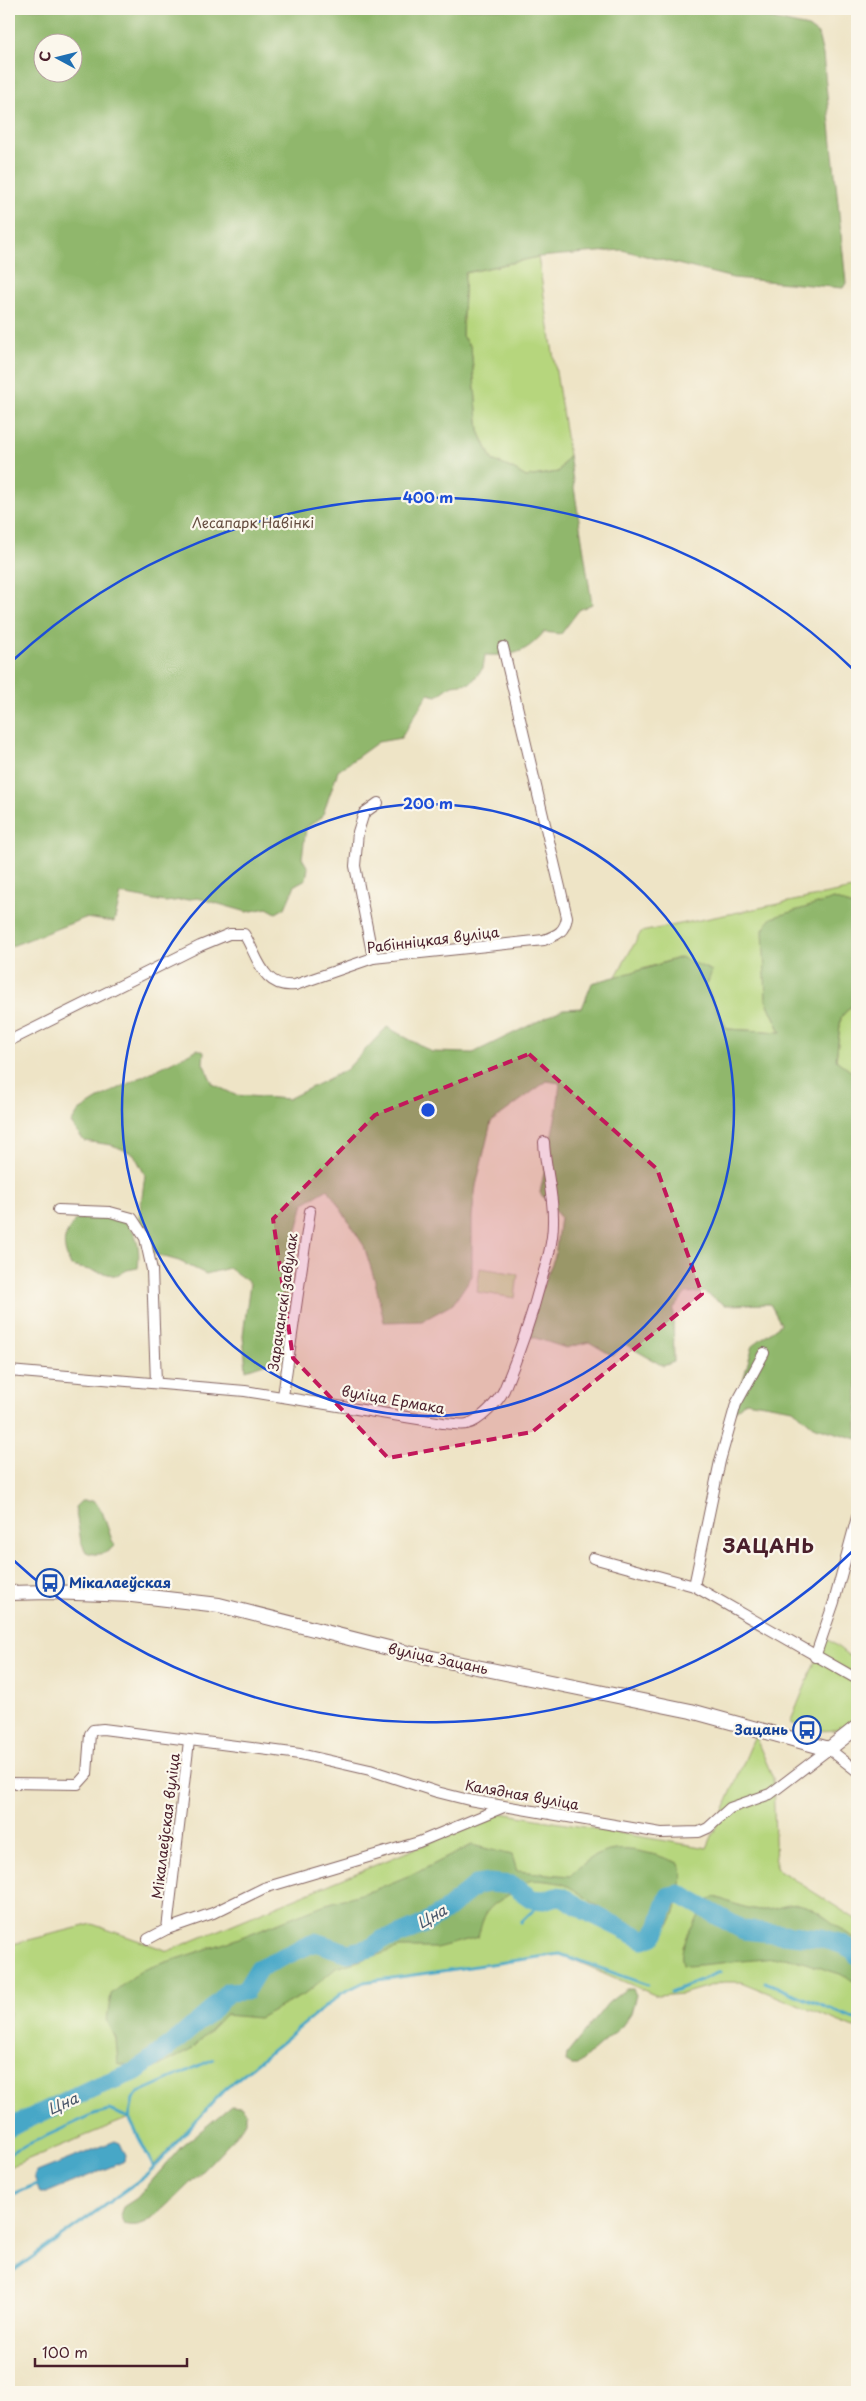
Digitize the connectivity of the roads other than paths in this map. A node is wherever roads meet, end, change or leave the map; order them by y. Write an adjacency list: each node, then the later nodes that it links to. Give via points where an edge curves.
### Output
1 (503, 646): 3 (street, Рабінніцкая вуліца, via 567,917 566,926 544,940)
2 (378, 803): 3 (street, via 364,813 358,832 355,866)
3 (373, 958): 4 (street, Рабінніцкая вуліца, via 295,986 283,987 264,973 244,934 229,934)
4 (9, 1040)
5 (544, 1142): 11 (street, вуліца Ермака, via 554,1222 551,1246 512,1372 501,1396 479,1418 467,1424 443,1423)
6 (58, 1210): 10 (street, via 110,1212 132,1218 144,1238 152,1270)
7 (310, 1211): 11 (street, Зарачанскі завулак)
8 (764, 1353): 14 (street, via 736,1404 720,1461)
9 (9, 1371): 10 (street, вуліца Ермака)
10 (156, 1382): 11 (street, вуліца Ермака)
11 (284, 1396)
12 (857, 1516): 16 (street, via 834,1602)
13 (593, 1558): 14 (street)
14 (694, 1586): 16 (street)
15 (9, 1593): 20 (street, вуліца Зацань, via 122,1594 219,1605 408,1654 691,1711)
16 (815, 1657): 17 (street)
17 (857, 1679)
18 (857, 1727): 20 (street)
19 (190, 1741): 22 (street, Мікалаеўская вуліца, via 96,1729 89,1737 87,1774 78,1784); 23 (street, Калядная вуліца, via 300,1754); 24 (street, Мікалаеўская вуліца)
20 (829, 1749): 21 (street, вуліца Зацань); 23 (street, Калядная вуліца, via 770,1794 730,1808 708,1828 698,1832 661,1833)
21 (857, 1771)
22 (9, 1783)
23 (504, 1807): 24 (street, via 419,1842 264,1888)
24 (167, 1929): 25 (street)
25 (148, 1939)

